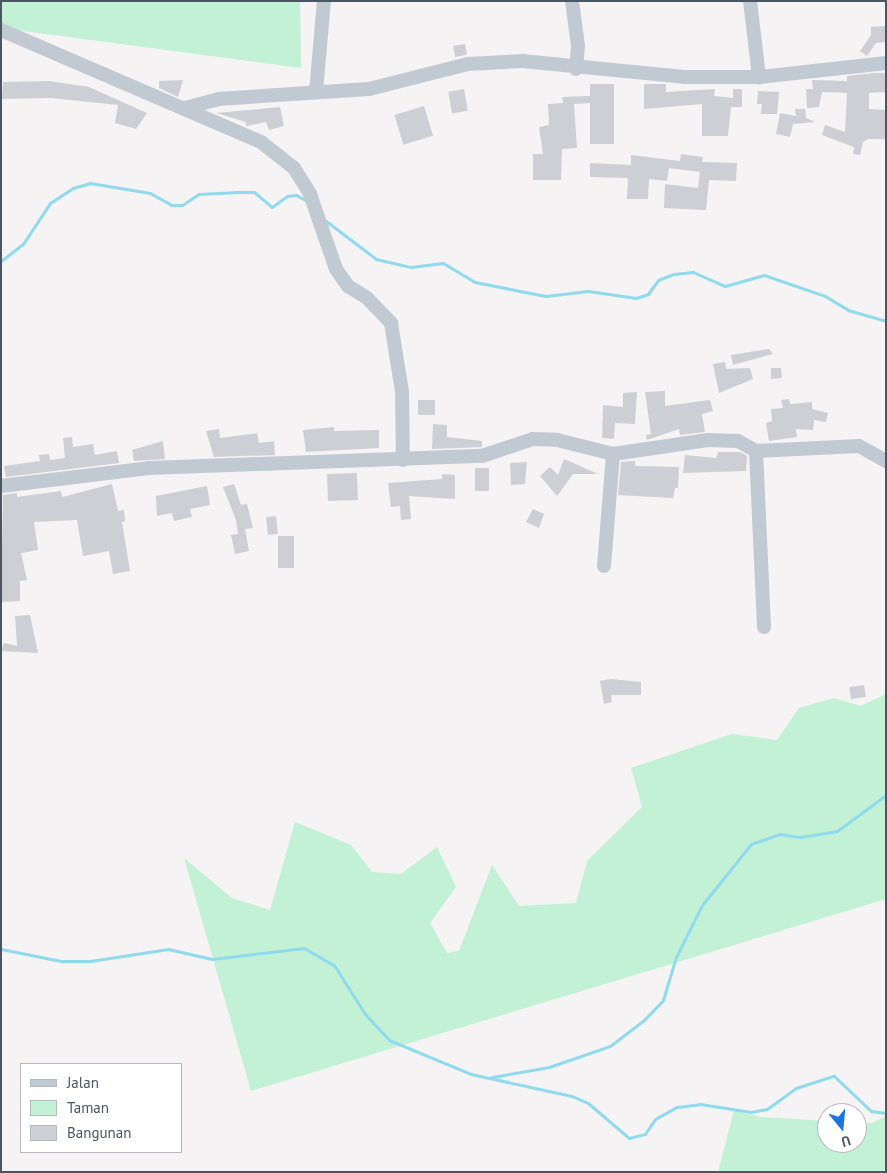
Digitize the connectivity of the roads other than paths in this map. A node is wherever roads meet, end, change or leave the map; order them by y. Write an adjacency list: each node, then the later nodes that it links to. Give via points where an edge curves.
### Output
1 (324, 1): 8 (street)
2 (572, 1): 6 (street, via 578,42)
3 (750, 1): 7 (street)
4 (1, 30): 9 (street)
5 (886, 63): 7 (street)
6 (576, 69): 7 (street, via 684,77); 8 (street, via 522,61 468,64 369,89)
7 (759, 77)
8 (316, 92): 9 (street, via 218,99)
9 (185, 108): 12 (street, via 261,142 294,168 310,194 336,269 348,286 367,298 390,323 402,392)
10 (756, 451): 11 (street, via 738,441 708,440); 13 (street, via 859,446); 16 (street)
11 (613, 454): 12 (street, via 557,440 533,439 482,456); 15 (street)
12 (403, 460): 14 (street, via 149,468)
13 (886, 461)
14 (1, 486)
15 (604, 566)
16 (764, 627)

